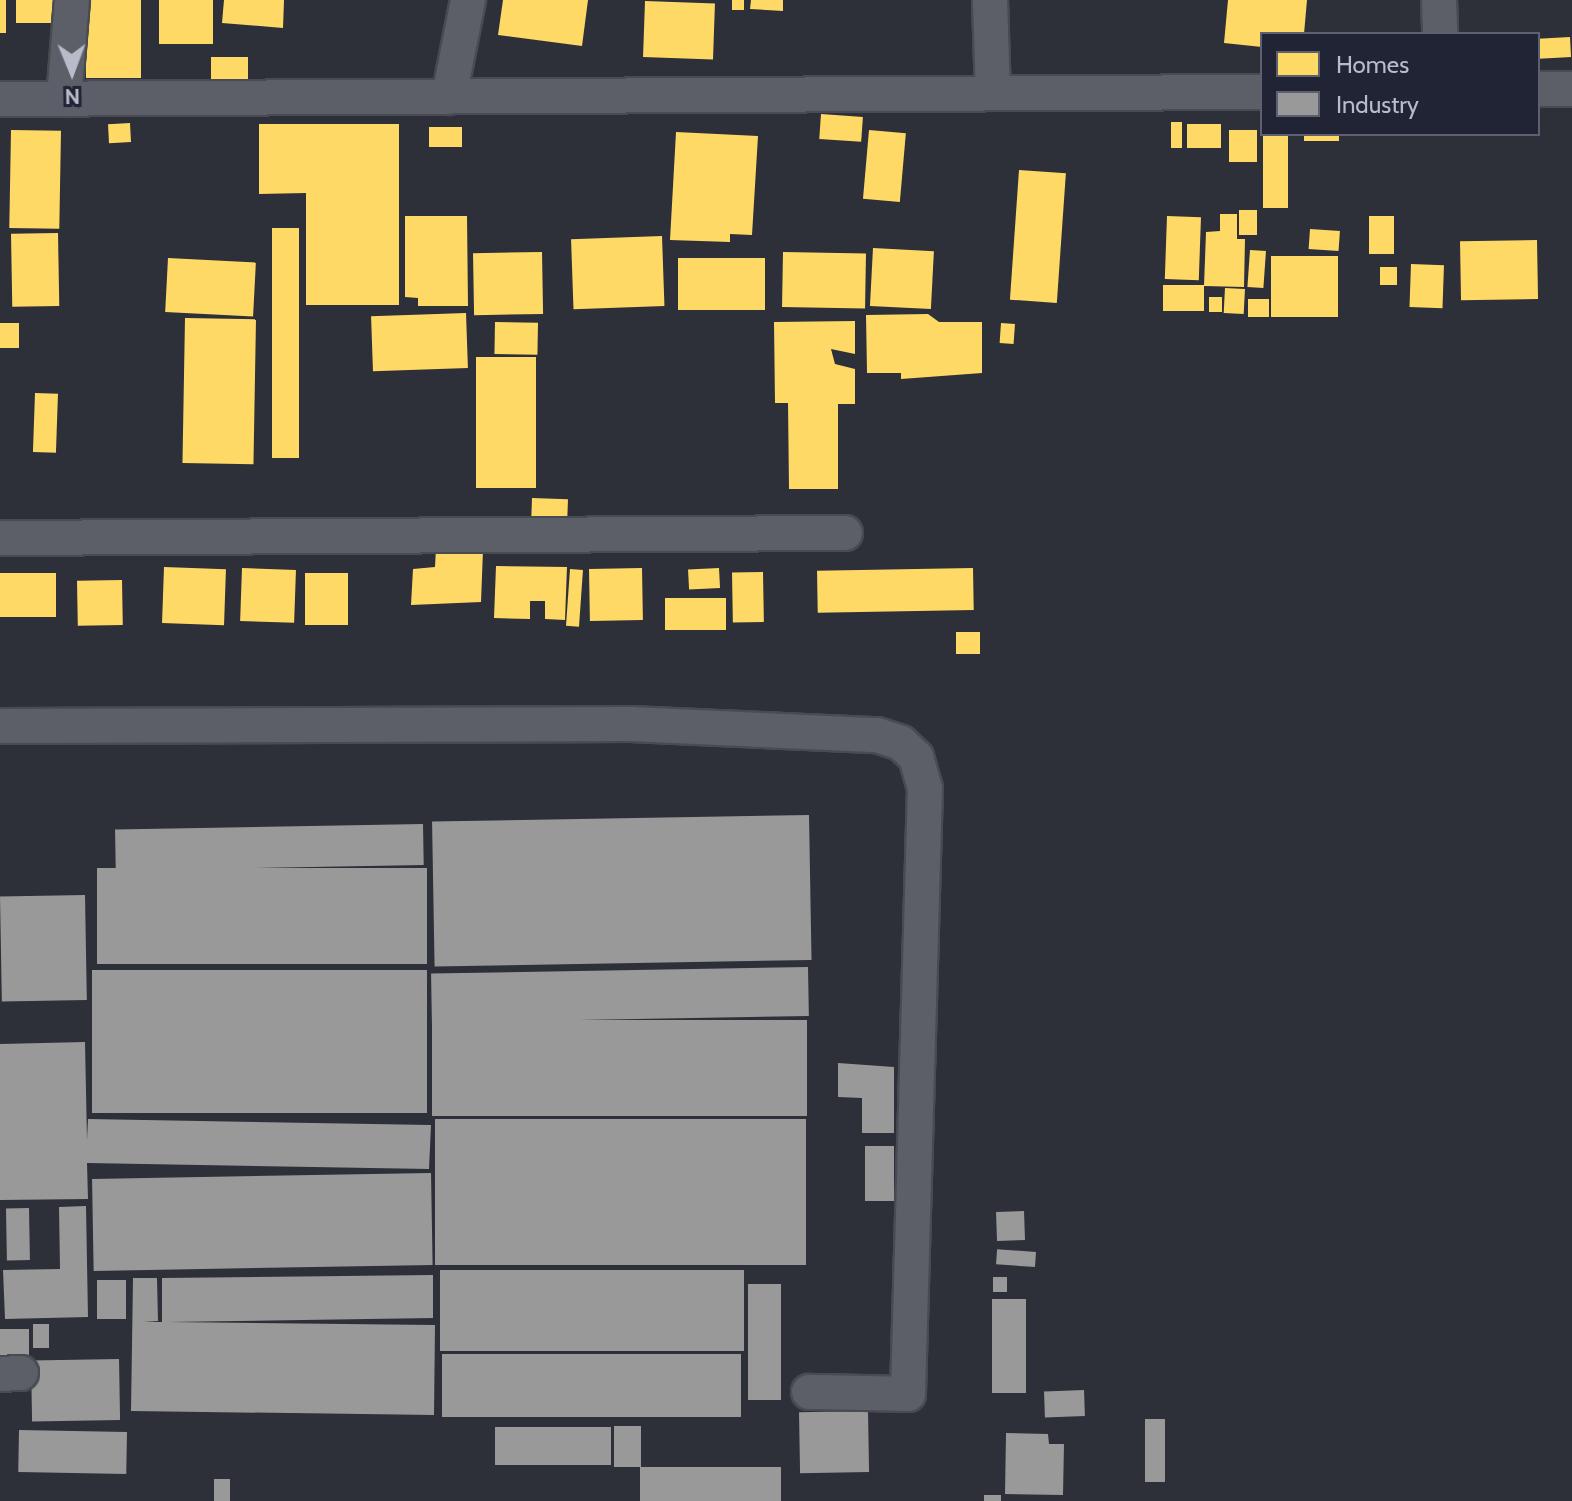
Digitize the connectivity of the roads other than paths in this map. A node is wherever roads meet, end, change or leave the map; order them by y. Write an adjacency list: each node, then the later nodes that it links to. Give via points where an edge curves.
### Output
1 (72, 0): 12 (street)
2 (468, 0): 10 (street)
3 (990, 0): 9 (street)
4 (1439, 0): 5 (street)
5 (1440, 32)
6 (1540, 89): 7 (street)
7 (1572, 89)
8 (1260, 92): 9 (street)
9 (993, 93): 10 (street)
10 (449, 97): 12 (street)
11 (0, 99): 12 (street)
12 (64, 99)
13 (845, 533): 14 (street)
14 (0, 538)
15 (0, 726): 16 (street, via 631,724 877,735 901,743 916,757 925,788 908,1394)
16 (809, 1392)

